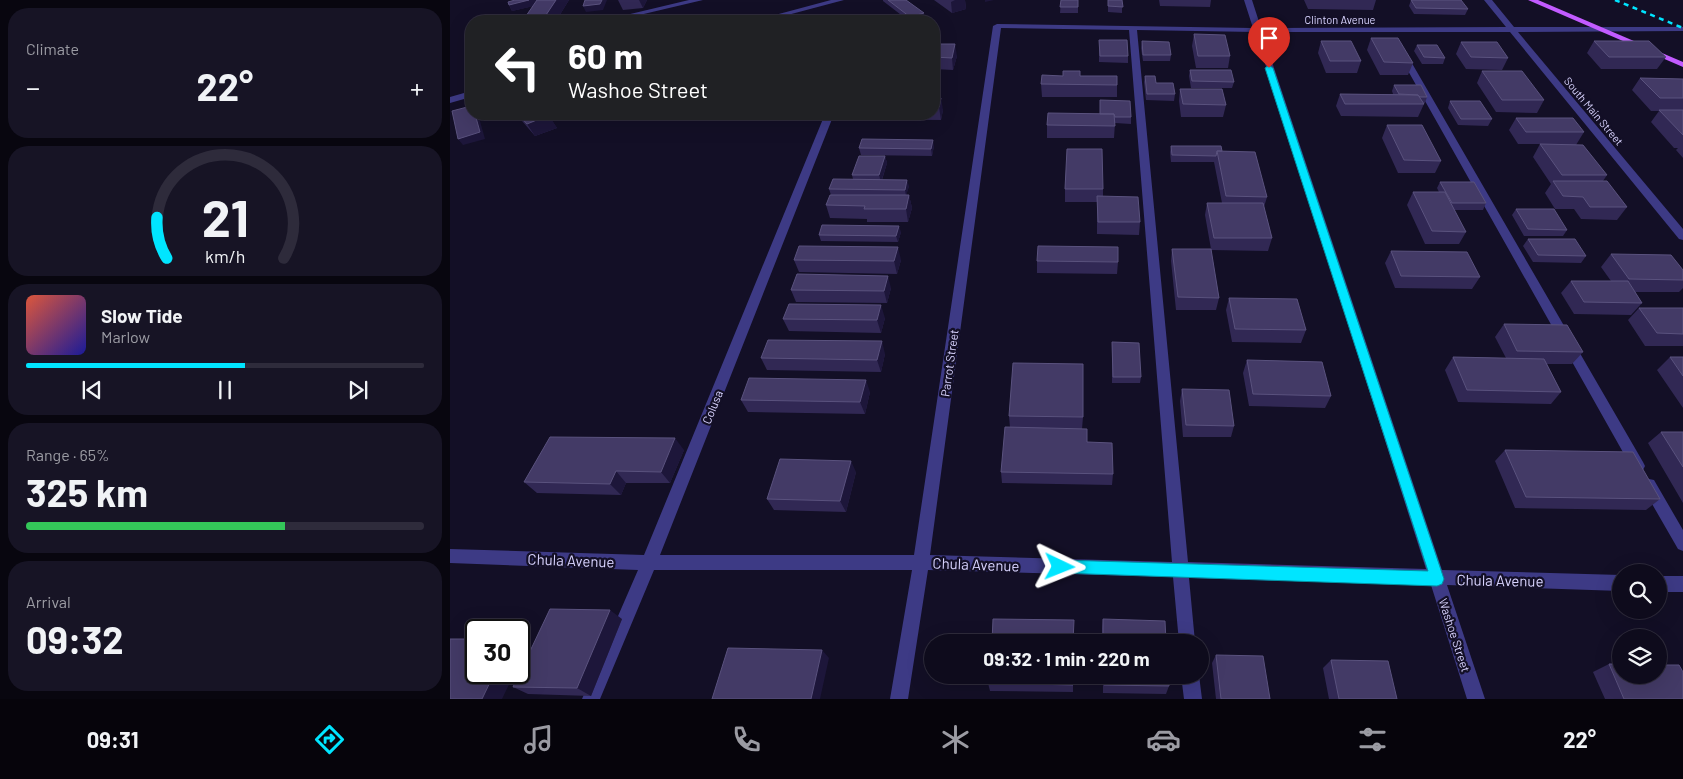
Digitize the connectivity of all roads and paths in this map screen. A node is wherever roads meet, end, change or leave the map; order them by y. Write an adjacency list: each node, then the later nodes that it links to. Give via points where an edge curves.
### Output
1 (699, 0): 6 (street)
2 (840, 0): 7 (street)
3 (1248, 0): 12 (street, Washoe Street)
4 (1488, 0): 14 (street, South Main Street)
5 (1532, 0): 10 (main road)
6 (632, 15)
7 (781, 15)
8 (996, 26): 9 (street, Clinton Avenue); 22 (street, Parrot Street)
9 (1133, 28): 12 (street, Clinton Avenue); 24 (street)
10 (1602, 29): 11 (street, Clinton Avenue); 14 (street, Clinton Avenue); 15 (main road)
11 (1683, 29)
12 (1257, 30): 13 (street, Clinton Avenue); 25 (street, Washoe Street)
13 (1389, 30): 14 (street, Clinton Avenue); 20 (street)
14 (1512, 30): 19 (street, South Main Street)
15 (1683, 65)
16 (465, 96): 17 (street)
17 (450, 100)
18 (827, 120): 23 (street, Colusa)
19 (1683, 236)
20 (1683, 544)
21 (450, 556): 23 (street, Chula Avenue)
22 (921, 562): 23 (street, Chula Avenue); 24 (street, Chula Avenue); 32 (street, Parrot Street)
23 (649, 563): 31 (street, Colusa)
24 (1180, 570): 25 (street, Chula Avenue); 29 (street)
25 (1437, 579): 26 (street, Chula Avenue); 34 (street, Washoe Street)
26 (1612, 583)
27 (1667, 584): 28 (street)
28 (1683, 584)
29 (1186, 634)
30 (1191, 684): 33 (street)
31 (591, 699)
32 (899, 699)
33 (1193, 699)
34 (1476, 699)

